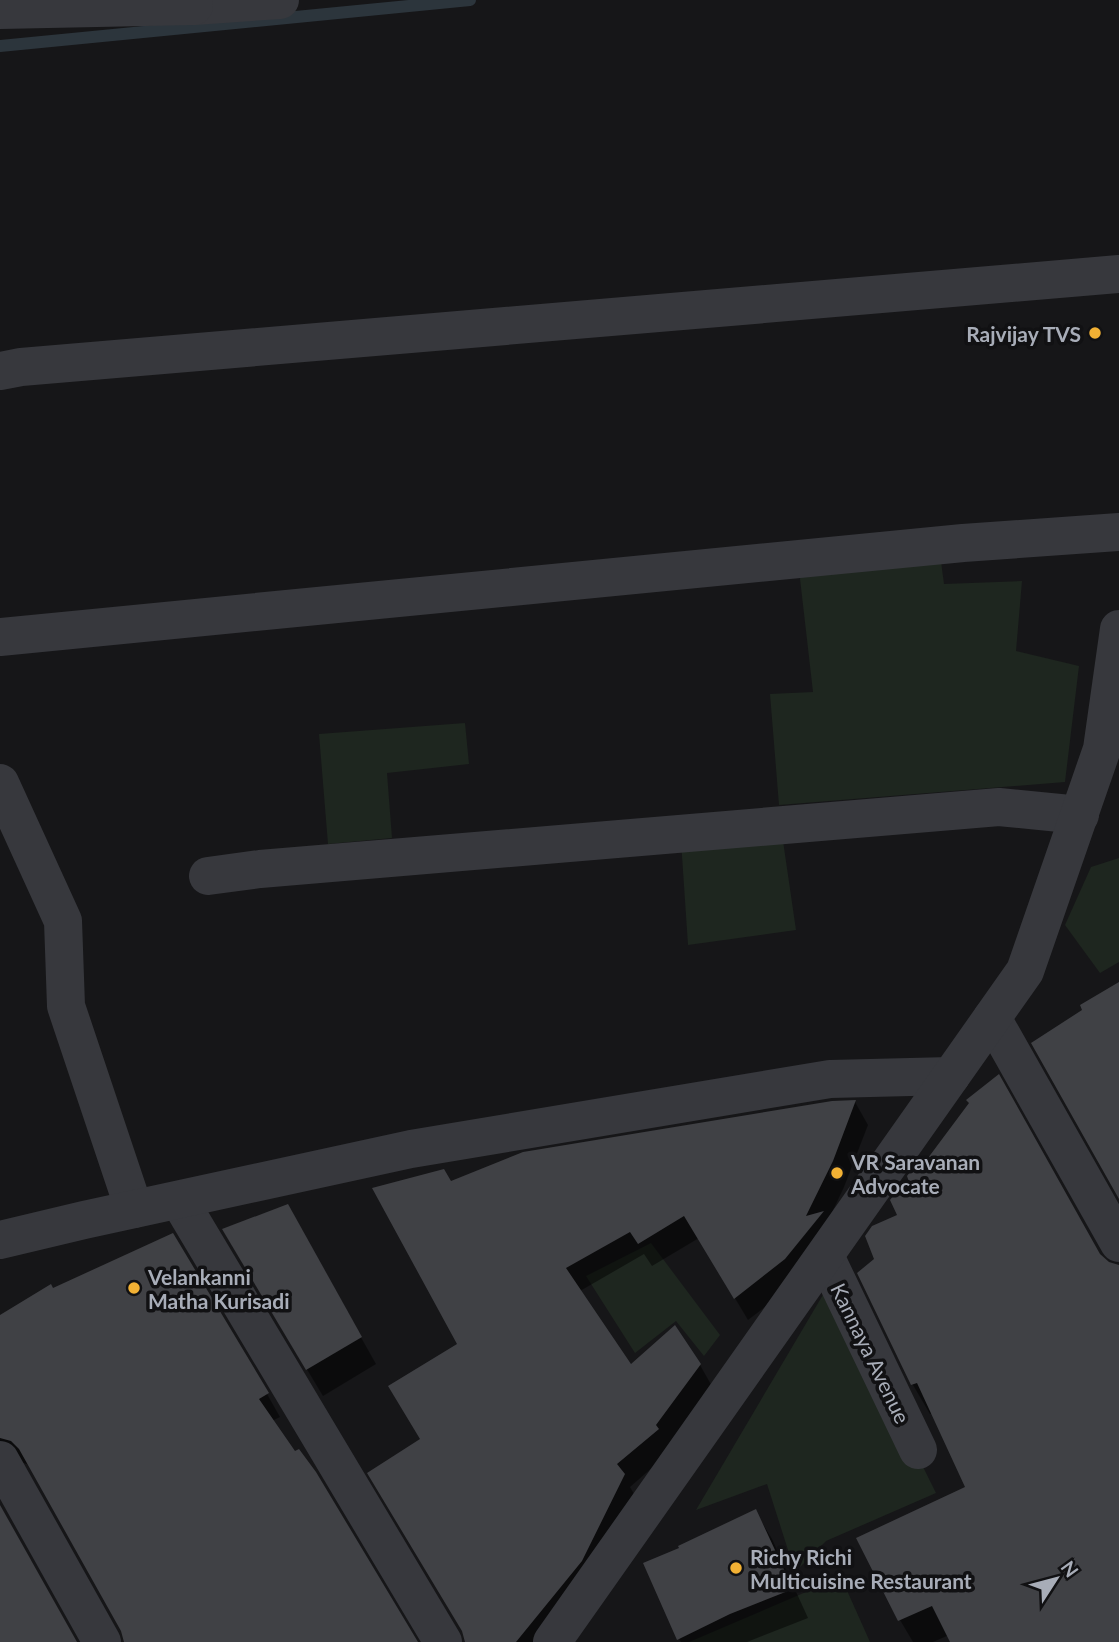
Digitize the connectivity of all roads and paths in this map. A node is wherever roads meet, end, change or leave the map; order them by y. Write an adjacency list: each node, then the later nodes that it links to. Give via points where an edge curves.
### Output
1 (280, 0): 2 (street)
2 (193, 3): 3 (street)
3 (0, 10)
4 (1119, 274): 5 (street)
5 (0, 371)
6 (1119, 531): 8 (street)
7 (1119, 629): 9 (street)
8 (0, 637)
9 (1111, 764): 11 (street)
10 (0, 783): 16 (street, via 64,921 66,1006)
11 (1080, 815): 12 (street, via 999,807); 13 (street, via 1026,971)
12 (208, 876)
13 (992, 1018): 14 (street); 18 (street)
14 (951, 1076): 15 (street, via 830,1079 411,1149); 19 (street)
15 (179, 1199): 16 (street); 23 (street)
16 (134, 1209): 17 (street)
17 (0, 1240)
18 (1119, 1243)
19 (825, 1256): 20 (street, Kannaya Avenue); 24 (street)
20 (918, 1450)
21 (0, 1460): 22 (street)
22 (102, 1642)
23 (443, 1642)
24 (552, 1642)

